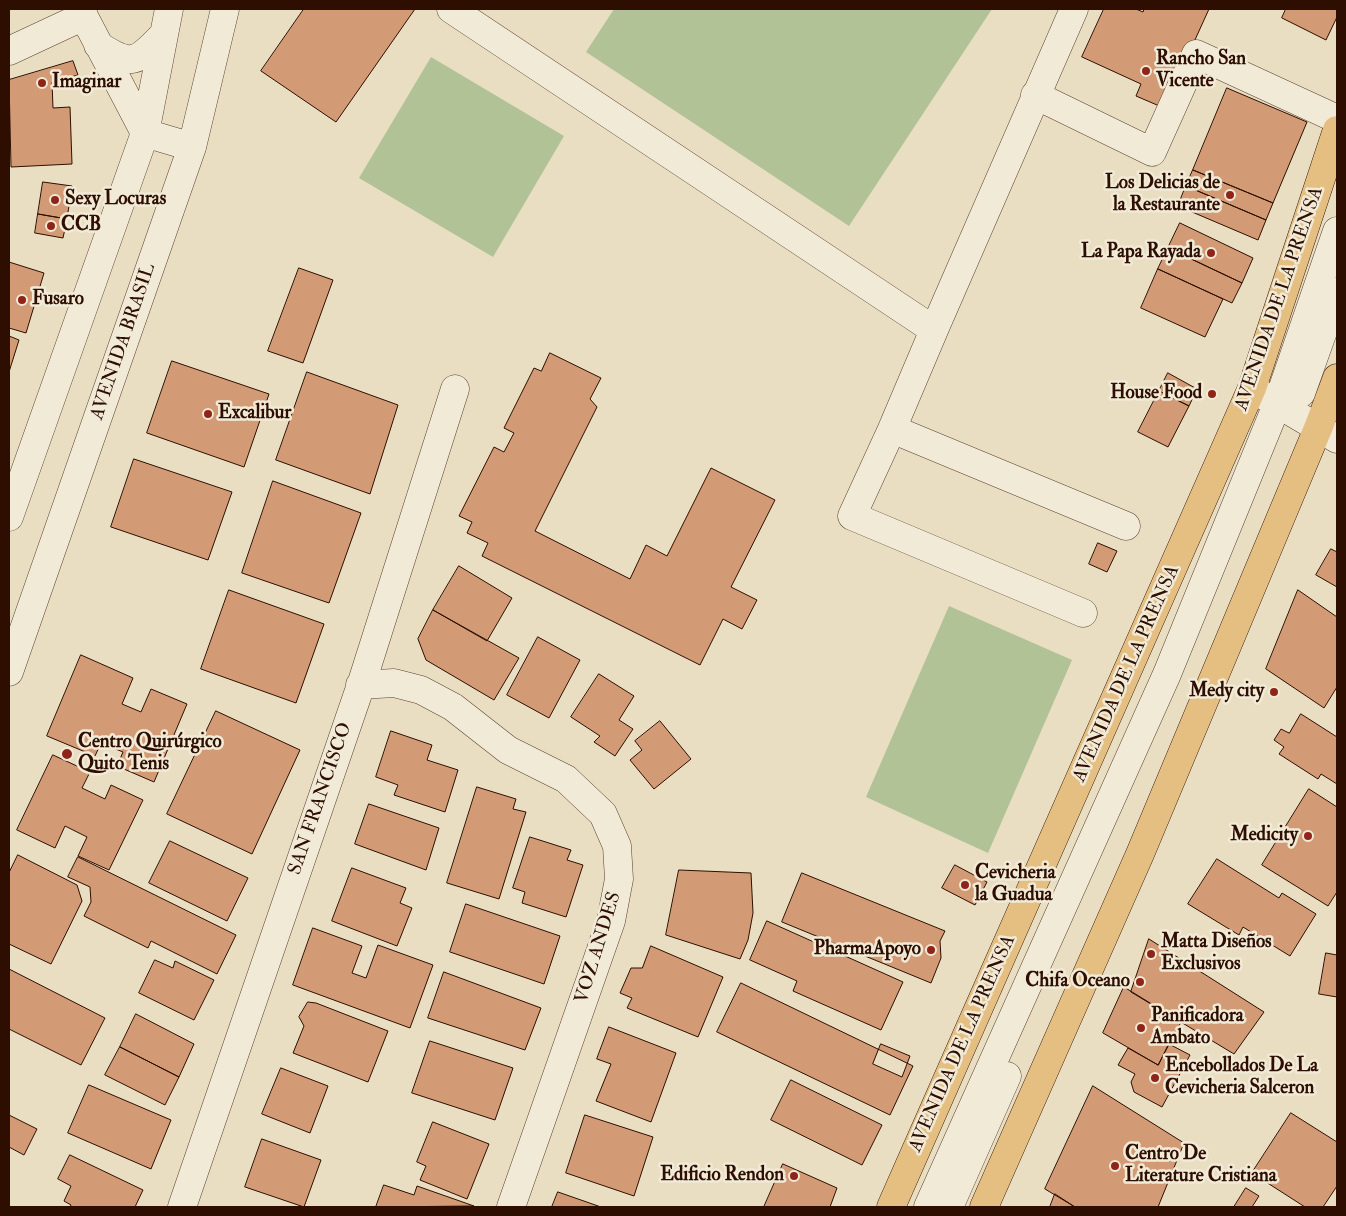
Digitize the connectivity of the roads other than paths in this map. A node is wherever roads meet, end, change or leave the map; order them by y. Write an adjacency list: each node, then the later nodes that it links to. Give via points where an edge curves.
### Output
1 (225, 9): 12 (street, AVENIDA BRASIL)
2 (451, 9): 15 (street)
3 (1074, 9): 8 (street)
4 (82, 12): 6 (street); 7 (street)
5 (167, 21): 6 (street, via 144,54 133,60 117,57); 11 (street)
6 (98, 44): 11 (street)
7 (9, 51)
8 (1035, 95): 9 (street, via 1152,152 1196,54); 15 (street)
9 (1337, 119)
10 (1337, 130): 17 (main road, AVENIDA DE LA PRENSA)
11 (145, 132): 12 (street); 22 (street)
12 (192, 147): 25 (street, AVENIDA BRASIL)
13 (1337, 231): 19 (street)
14 (1337, 292): 19 (street)
15 (934, 330): 20 (street)
16 (1337, 378): 21 (main road)
17 (1252, 388): 19 (street); 30 (main road, AVENIDA DE LA PRENSA)
18 (455, 389): 26 (street, SAN FRANCISCO)
19 (1286, 407): 21 (street); 27 (street); 31 (street)
20 (892, 429): 23 (street); 24 (street, via 852,516)
21 (1328, 433): 34 (main road)
22 (9, 517)
23 (1126, 526)
24 (1083, 613)
25 (9, 672)
26 (360, 684): 28 (street, SAN FRANCISCO); 29 (street, VOZ ANDES, via 394,683 421,690 453,707 508,750 566,779 603,814 617,846 619,879 611,921)
27 (969, 1163): 32 (street); 33 (street)
28 (182, 1207)
29 (511, 1207)
30 (891, 1207)
31 (928, 1207)
32 (950, 1207)
33 (962, 1207)
34 (984, 1207)

